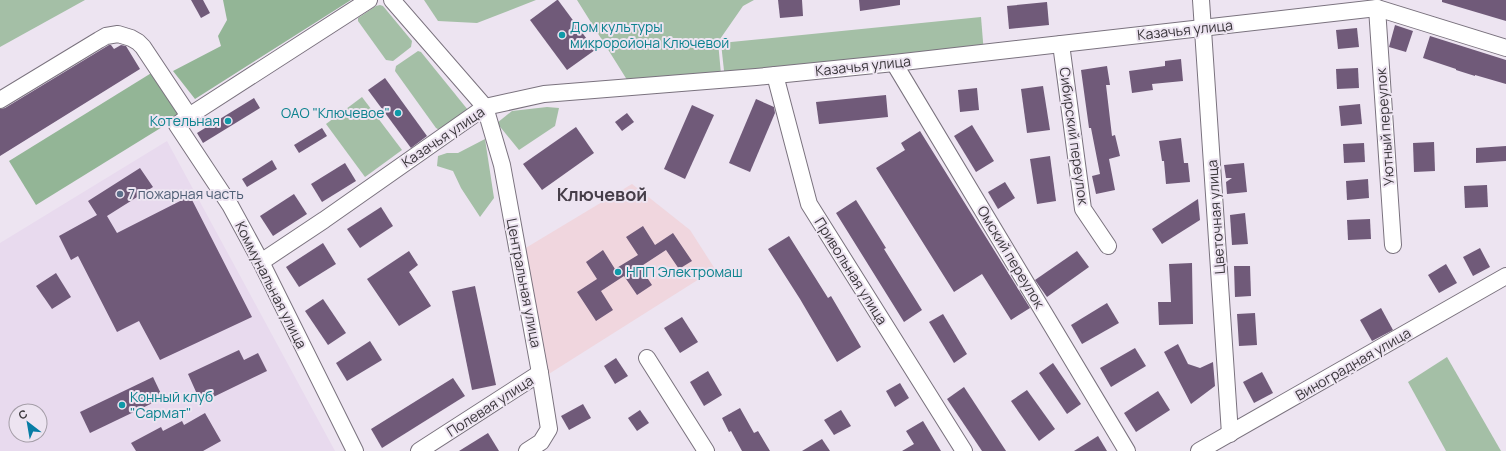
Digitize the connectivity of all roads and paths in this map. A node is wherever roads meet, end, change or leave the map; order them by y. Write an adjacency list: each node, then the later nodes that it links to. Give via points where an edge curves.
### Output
1 (369, 0): 12 (street)
2 (392, 0): 11 (street)
3 (1201, 0): 5 (street, Цветочная улица)
4 (1376, 8): 5 (street, Казачья улица); 7 (street, Казачья улица); 13 (street, Уютный переулок)
5 (1203, 28): 6 (street, Казачья улица); 19 (street, Цветочная улица)
6 (1061, 44): 8 (street, Казачья улица); 14 (street, Сибирский переулок, via 1083,209)
7 (1506, 48)
8 (894, 63): 9 (street, Казачья улица); 25 (street, Омский переулок)
9 (775, 75): 11 (street, Казачья улица, via 544,94); 24 (street, Привольная улица, via 809,204)
10 (0, 100): 12 (street, Коммунальная улица, via 106,36 118,34 131,38 143,47)
11 (485, 107): 15 (street, Казачья улица); 18 (street, Центральная улица, via 502,165)
12 (183, 121): 15 (street, Коммунальная улица)
13 (1393, 245)
14 (1108, 246)
15 (261, 262): 20 (street, Коммунальная улица)
16 (1506, 276): 19 (street, Виноградная улица)
17 (647, 358): 23 (street)
18 (540, 373): 21 (street, Полевая улица); 22 (street, Центральная улица, via 549,429 541,442)
19 (1230, 434): 26 (street, Виноградная улица)
20 (355, 451)
21 (419, 451)
22 (527, 451)
23 (706, 451)
24 (964, 451)
25 (1127, 451)
26 (1199, 451)

